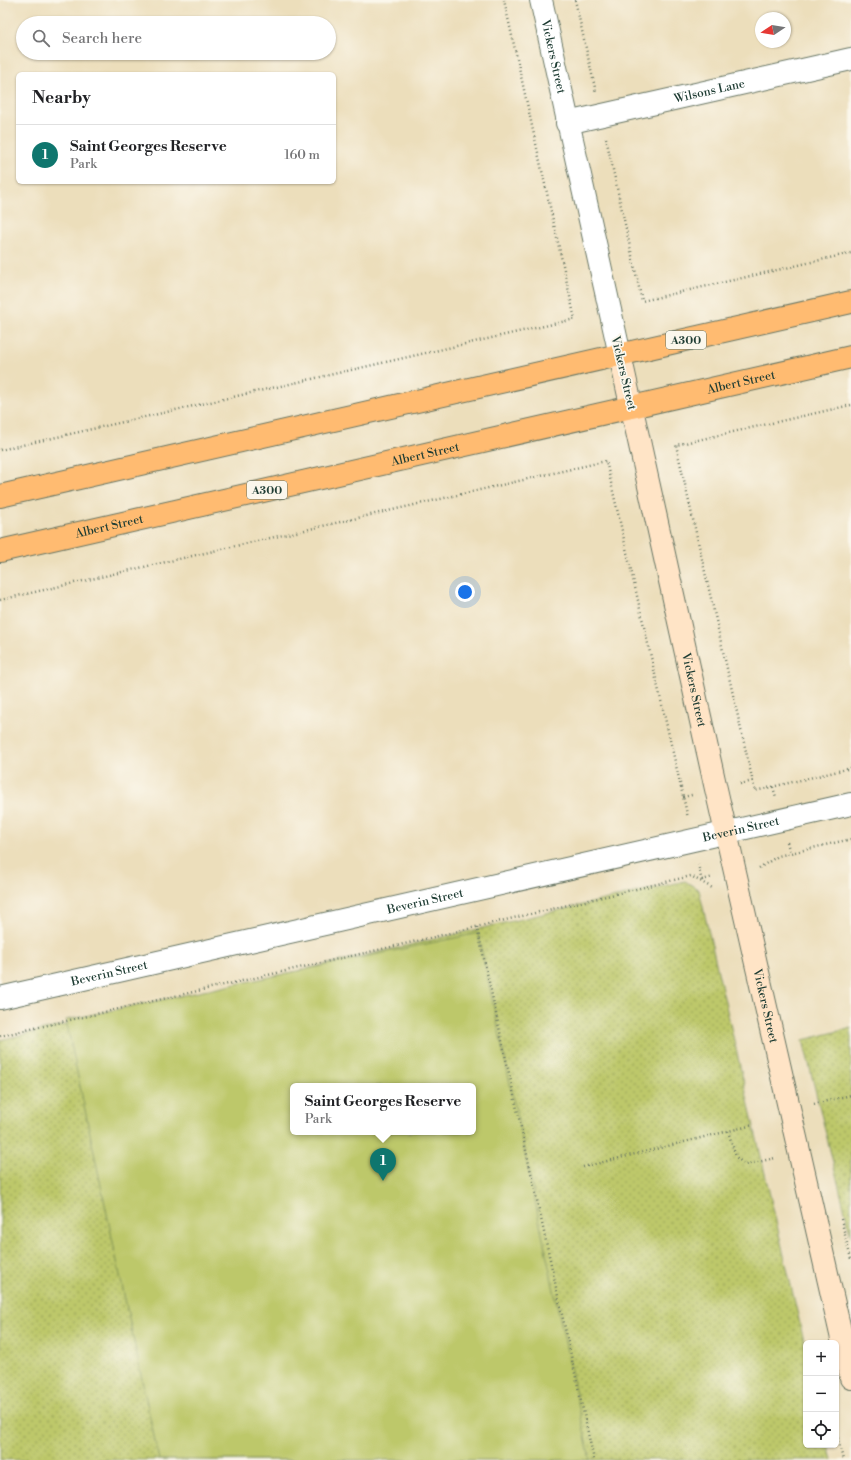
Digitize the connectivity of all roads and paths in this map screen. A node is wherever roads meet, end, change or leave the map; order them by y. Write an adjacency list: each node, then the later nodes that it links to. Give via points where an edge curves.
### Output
1 (504, 0): 13 (path, via 575,319)
2 (541, 0): 6 (street, Vickers Street)
3 (575, 0): 5 (path)
4 (851, 60): 5 (street, Wilsons Lane)
5 (602, 116): 6 (street, Wilsons Lane); 7 (path, via 642,301)
6 (567, 123): 9 (street, Vickers Street)
7 (851, 253)
8 (851, 302): 9 (highway, A300)
9 (620, 355): 12 (street, Vickers Street); 14 (highway, A300)
10 (851, 357): 12 (highway, Albert Street / A300)
11 (851, 405): 17 (path, via 676,445 755,790)
12 (632, 407): 15 (highway, Albert Street / A300); 19 (street, Vickers Street)
13 (0, 450)
14 (0, 496)
15 (0, 551)
16 (0, 600): 21 (path, via 606,461)
17 (851, 768)
18 (851, 804): 19 (street, Beverin Street)
19 (727, 833): 21 (street, Beverin Street); 32 (street, Vickers Street)
20 (851, 839): 22 (path, via 778,856)
21 (693, 840): 23 (path, via 702,883 691,876); 24 (street, Beverin Street)
22 (760, 868)
23 (477, 927): 25 (path); 34 (path)
24 (0, 998)
25 (0, 1036)
26 (851, 1095): 27 (path)
27 (814, 1104)
28 (753, 1125): 29 (path)
29 (728, 1131): 30 (path, via 736,1157 745,1165); 31 (path)
30 (775, 1158)
31 (583, 1167)
32 (851, 1378)
33 (839, 1443): 35 (path)
34 (594, 1460)
35 (843, 1460)

